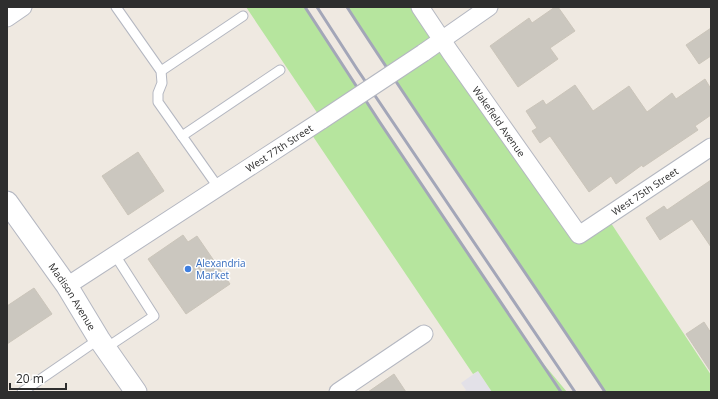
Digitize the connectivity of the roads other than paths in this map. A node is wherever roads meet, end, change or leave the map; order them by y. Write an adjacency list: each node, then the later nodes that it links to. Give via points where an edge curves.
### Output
1 (23, 7): 6 (street)
2 (116, 7): 9 (lane)
3 (420, 7): 7 (street, Wakefield Avenue)
4 (490, 7): 7 (street, West 77th Street)
5 (243, 16): 9 (lane)
6 (7, 18)
7 (442, 40): 12 (street, West 77th Street, bridge); 14 (street, Wakefield Avenue)
8 (280, 70): 10 (lane)
9 (161, 71): 10 (lane, via 162,83 158,102)
10 (182, 136): 12 (lane)
11 (711, 147): 14 (street, West 75th Street)
12 (218, 187): 15 (street, West 77th Street)
13 (7, 202): 16 (street, Madison Avenue)
14 (579, 235)
15 (115, 255): 16 (street, West 77th Street); 18 (lane, via 154,316)
16 (67, 286): 18 (street, Madison Avenue)
17 (424, 334): 21 (street)
18 (102, 344): 19 (lane); 20 (street, Madison Avenue)
19 (22, 392)
20 (136, 392)
21 (338, 392)

